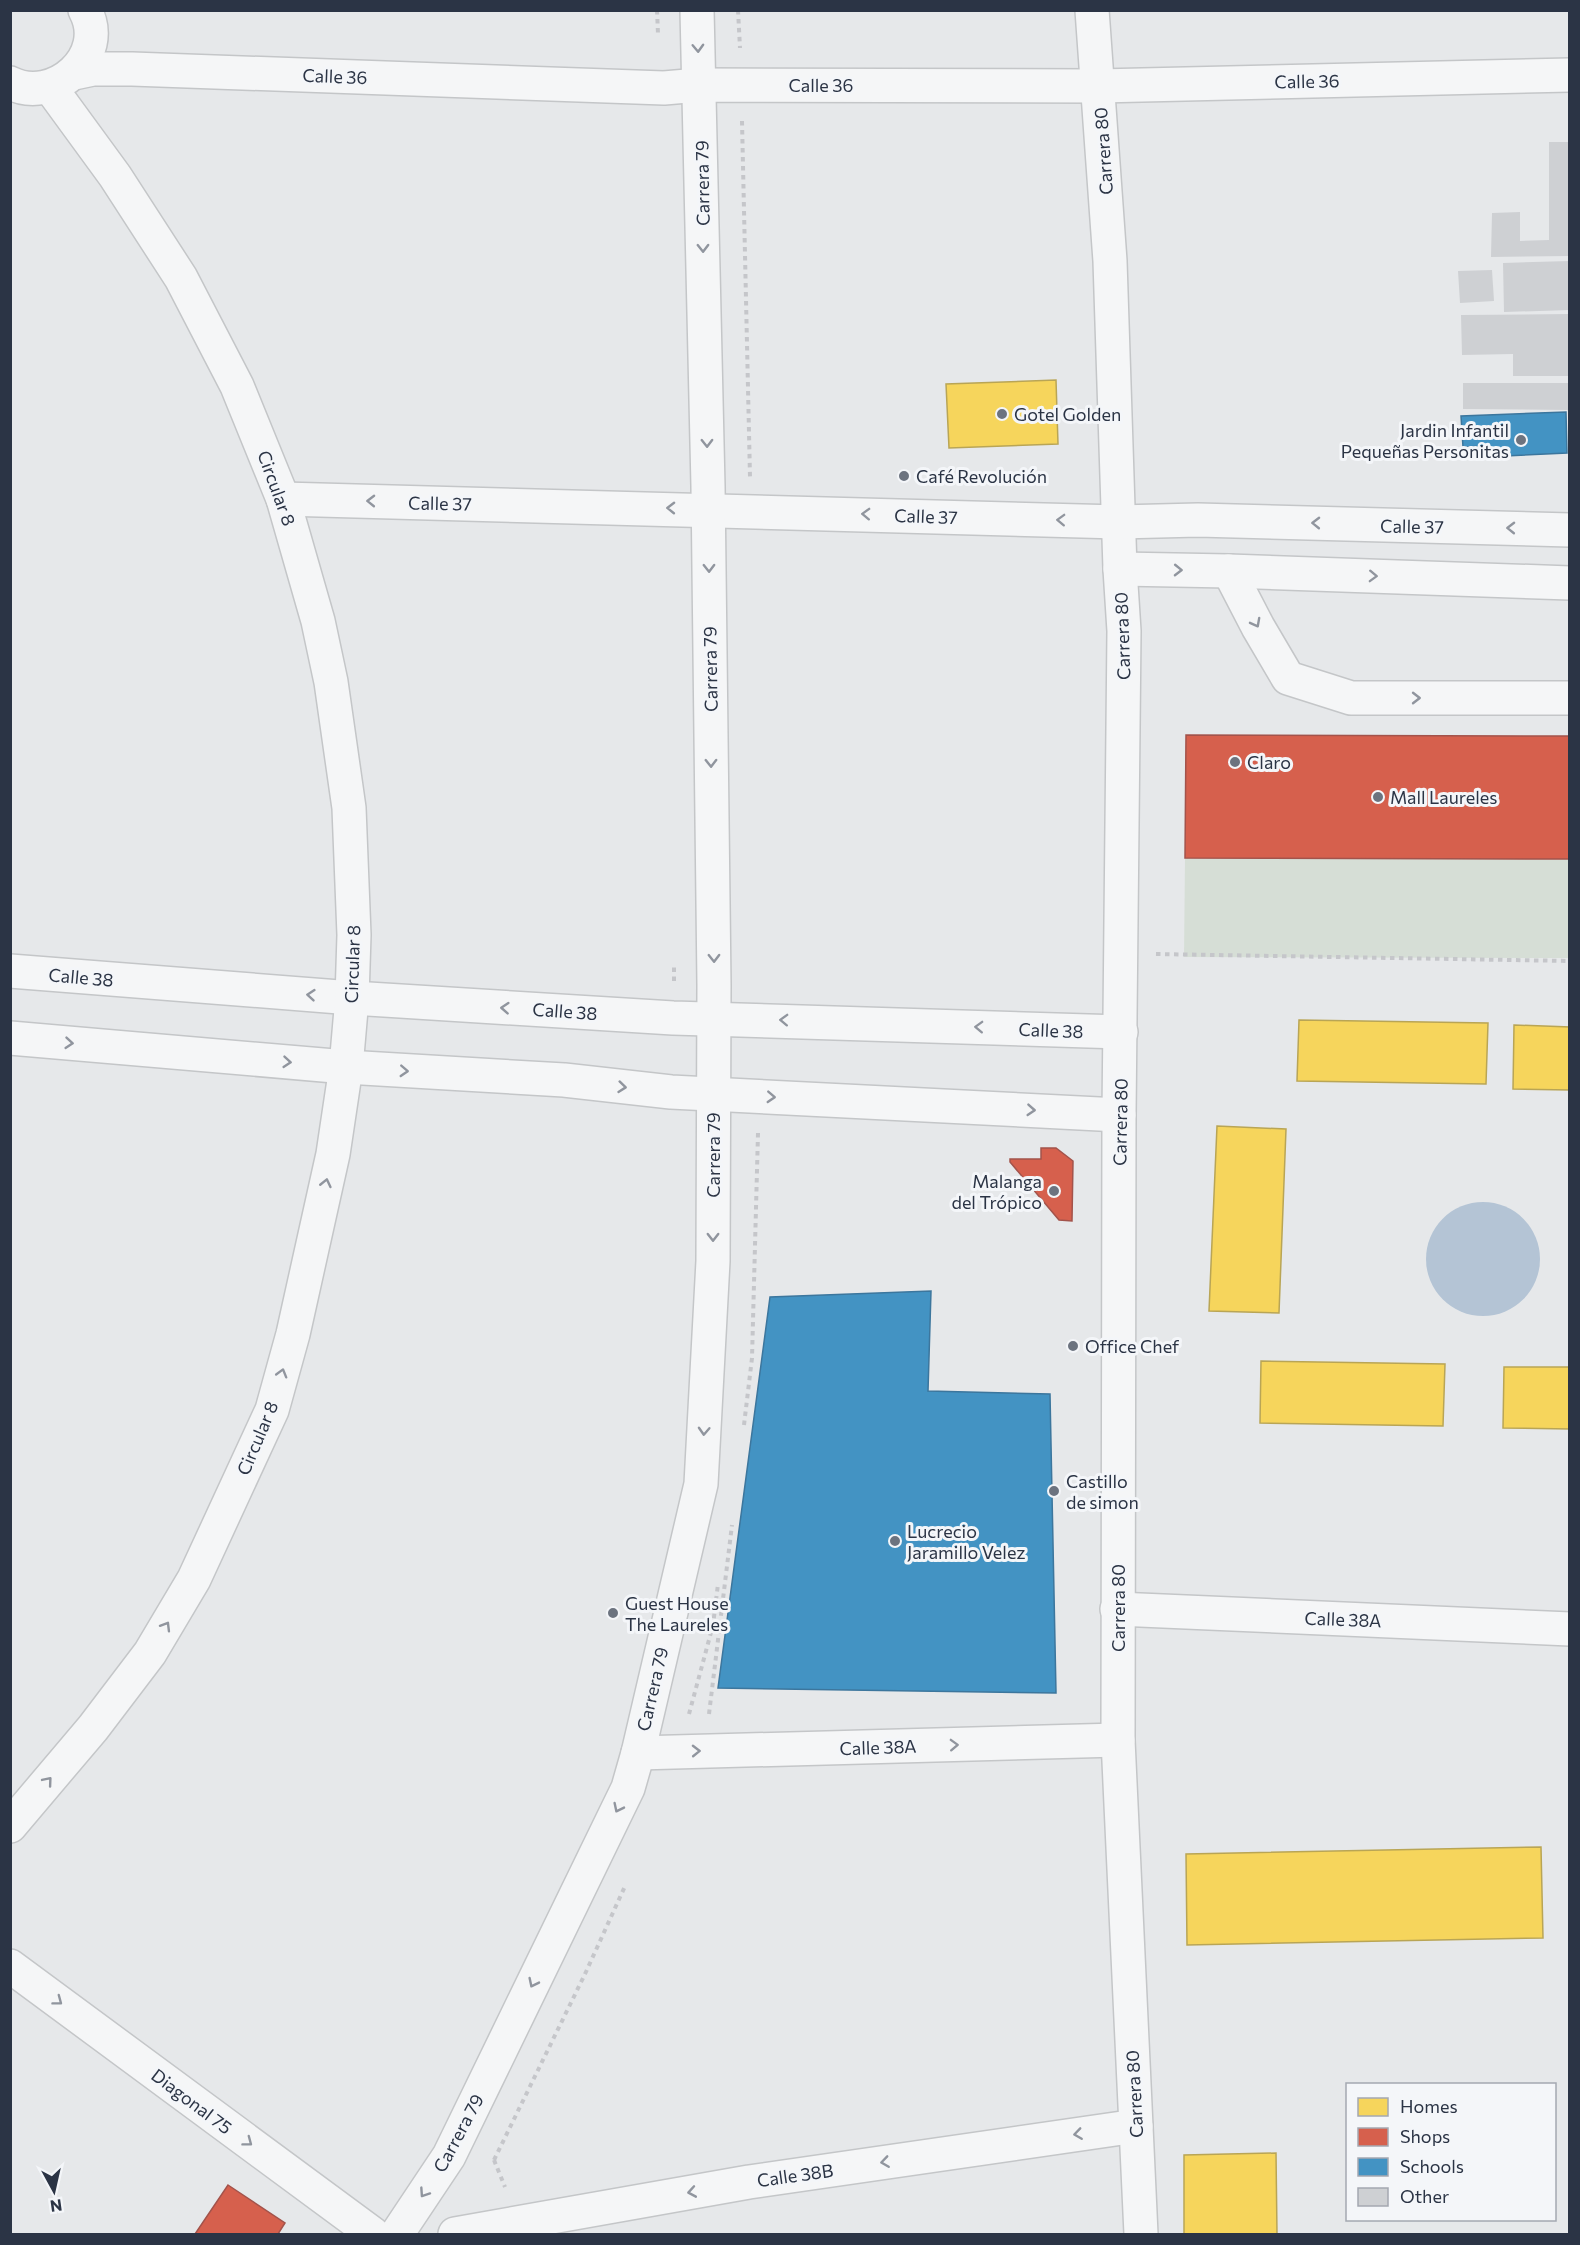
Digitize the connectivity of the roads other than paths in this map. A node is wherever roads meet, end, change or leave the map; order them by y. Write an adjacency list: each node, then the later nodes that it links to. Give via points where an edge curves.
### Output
1 (697, 10): 5 (street, Carrera 79, one-way to 5)
2 (1092, 10): 6 (street, Carrera 80)
3 (93, 19): 7 (street, via 86,56)
4 (1569, 75): 6 (street, Calle 36)
5 (699, 85): 6 (street, Calle 36); 7 (street, Calle 36, via 664,88 93,69); 9 (street, Carrera 79, one-way to 9)
6 (1099, 86): 10 (street, Carrera 80)
7 (35, 88): 8 (street, Circular 8, via 115,176 181,278 237,386)
8 (283, 499): 9 (street, Calle 37, one-way to 8); 17 (street, Circular 8, via 318,621 342,745 353,871)
9 (708, 509): 10 (street, Calle 37, one-way to 9); 18 (street, Carrera 79, one-way to 18)
10 (1119, 522): 11 (street, Calle 37, one-way to 10, via 1198,520); 12 (street, Carrera 80)
11 (1569, 530)
12 (1120, 569): 13 (street, one-way to 13); 19 (street, Carrera 80, via 1124,631)
13 (1229, 571): 14 (street, one-way to 14); 15 (street, one-way to 15, via 1288,678 1351,698)
14 (1569, 583)
15 (1569, 698)
16 (10, 971): 17 (street, Calle 38, one-way to 16)
17 (352, 998): 18 (street, Calle 38, one-way to 17); 21 (street, Circular 8)
18 (714, 1018): 19 (street, Calle 38, one-way to 18); 22 (street, Carrera 79)
19 (1121, 1032): 23 (street, Carrera 80)
20 (10, 1038): 21 (street, one-way to 21)
21 (346, 1067): 22 (street, one-way to 22, via 564,1080); 28 (street, Circular 8, one-way to 21, via 150,1653 194,1579 272,1410 293,1335 333,1154)
22 (713, 1094): 23 (street, one-way to 23); 27 (street, Carrera 79, one-way to 27, via 713,1260 701,1484)
23 (1119, 1115): 24 (street, Carrera 80)
24 (1117, 1610): 25 (street, Calle 38A); 26 (street, Carrera 80)
25 (1569, 1629)
26 (1118, 1740): 27 (street, Calle 38A, one-way to 26); 30 (street, Carrera 80)
27 (638, 1753): 32 (street, Carrera 79, one-way to 32, via 628,1788 449,2156)
28 (10, 1826)
29 (10, 1966): 31 (street, Diagonal 75, one-way to 31)
30 (1136, 2126): 33 (street, Calle 38B, one-way to 33, via 749,2182); 34 (street, Carrera 80)
31 (373, 2235)
32 (397, 2235)
33 (455, 2235)
34 (1141, 2235)

